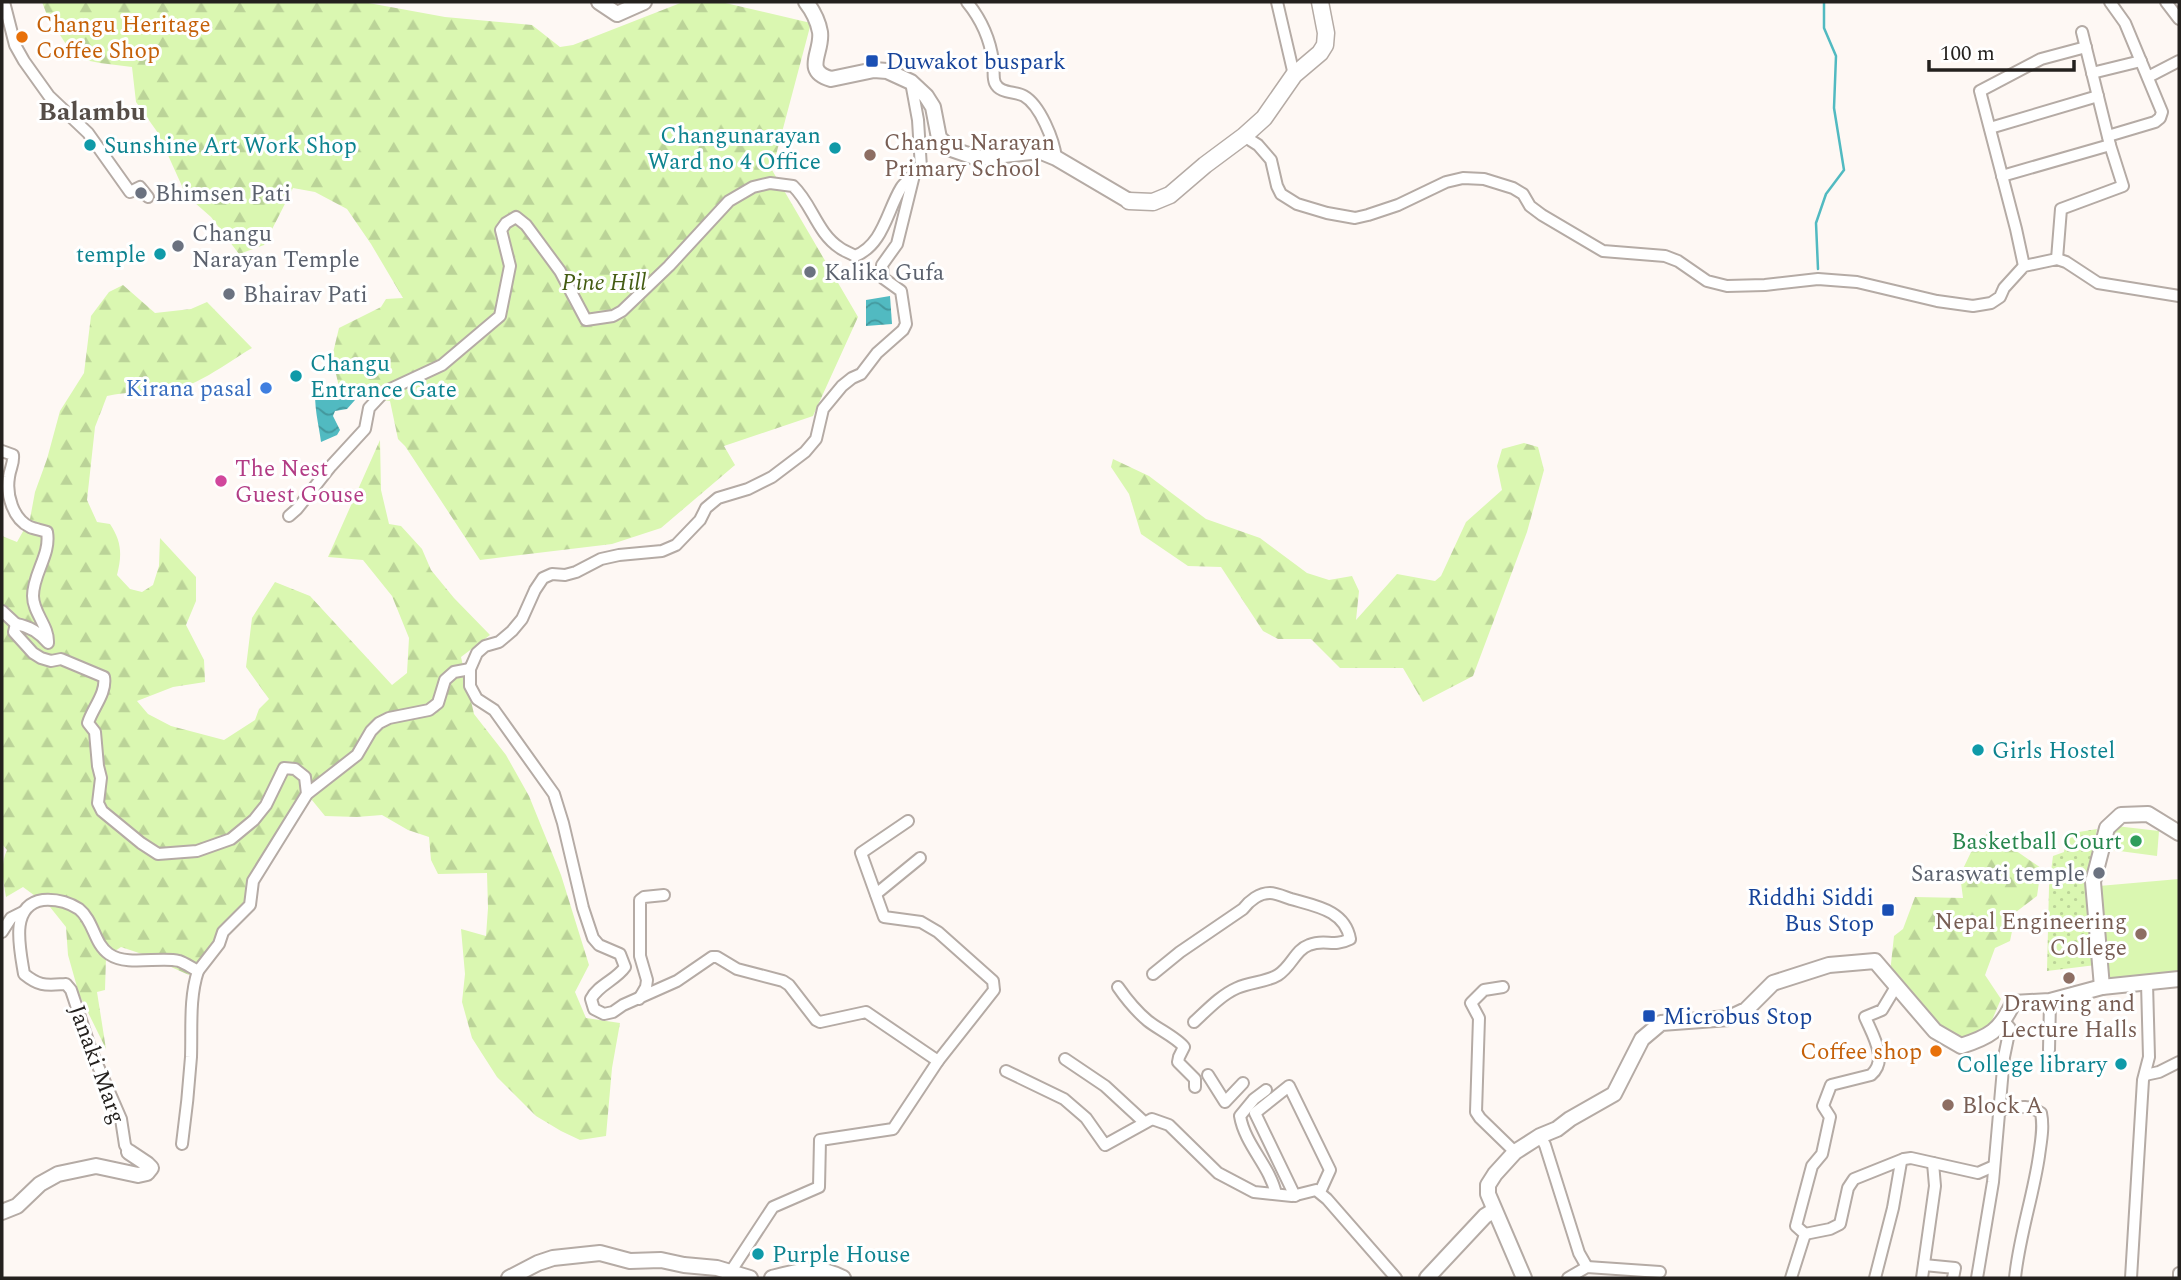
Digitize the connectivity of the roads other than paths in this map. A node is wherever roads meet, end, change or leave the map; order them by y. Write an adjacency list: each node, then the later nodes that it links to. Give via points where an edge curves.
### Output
1 (4, 2): 11 (street)
2 (599, 2): 3 (street, via 617,14)
3 (644, 2)
4 (806, 2): 19 (street, via 821,34 814,64 824,77 874,70)
5 (967, 2): 24 (street, via 985,31 994,81 1002,90 1023,95 1035,106 1051,136)
6 (1277, 2): 17 (street)
7 (1320, 2): 17 (main road, via 1325,45)
8 (2110, 2): 14 (street, via 2125,23)
9 (2166, 2): 10 (street)
10 (2179, 19)
11 (6, 21): 27 (street, via 15,45 49,96 88,133 130,192 140,187)
12 (2082, 32): 13 (street)
13 (2086, 47): 16 (street); 21 (street, via 2041,59 1980,90)
14 (2141, 61): 16 (street); 18 (street)
15 (2179, 61): 18 (street)
16 (2092, 73): 20 (street)
17 (1294, 75): 22 (main road, via 1264,118)
18 (2148, 77): 23 (street, via 2160,105 2160,118)
19 (912, 82): 24 (street, via 933,107 939,138 951,149 977,158 1039,151); 25 (street, via 921,168)
20 (2098, 96): 21 (street); 23 (street)
21 (1990, 128): 26 (street)
22 (1244, 136): 28 (main road, via 1170,195 1153,202); 30 (street, via 1266,152 1281,194 1327,214 1355,218 1398,205 1446,182 1484,178 1523,194 1542,215 1603,251 1665,256 1707,281 1727,286 1818,279 1857,282 1973,306 2000,297)
23 (2109, 140): 26 (street); 29 (street, via 2123,186 2061,209)
24 (1056, 158): 28 (street)
25 (914, 175): 33 (street, via 902,186 883,229 855,256 824,233 793,186 769,183 752,187 729,201 622,311 586,320 560,271 516,217 501,230 510,266 500,316 442,365 384,392 369,408 365,429); 36 (street, via 897,244 882,265 883,278 901,291 904,330 823,409 816,439 805,452 772,477 718,498 676,545 601,559 565,575 552,573 543,578 522,619 499,642 477,653)
26 (2003, 176): 30 (street)
27 (148, 197)
28 (1129, 201)
29 (2057, 259): 30 (street); 31 (street, via 2098,284)
30 (2024, 266)
31 (2179, 296)
32 (2, 451): 35 (street, via 13,455 9,495 14,513 28,526 47,531 48,540 33,606 48,643)
33 (289, 516)
34 (2, 611): 35 (street)
35 (16, 624): 37 (street, via 14,632 33,653 104,677 103,693 88,723 95,732 101,778 98,803 112,820 158,854 197,851 230,839 266,805 285,768 305,777)
36 (470, 669): 37 (street, via 454,672 445,680 438,703 429,710 379,723 357,755); 53 (street, via 470,686 477,699 494,710 554,794 593,938 624,960 621,973 594,993 591,1004 604,1014)
37 (307, 794): 45 (street, via 253,881 250,905 223,932)
38 (908, 821): 41 (street, via 861,853)
39 (2179, 833): 51 (street, via 2148,814 2121,815 2107,828 2094,882)
40 (920, 858): 41 (street)
41 (876, 894): 59 (street, via 884,917 921,922 939,932 993,981 994,990)
42 (664, 895): 53 (street, via 640,900 640,956 647,981)
43 (23, 912): 44 (street); 45 (street, via 33,902 55,899 79,909 107,954 142,961 178,961); 71 (street, Janaki Marg, via 19,933 24,974 45,986 66,984 71,990 121,1119)
44 (2, 932)
45 (198, 971): 70 (street)
46 (1153, 974): 56 (street, via 1250,900 1270,893 1328,910 1344,922 1350,939 1338,945 1323,942 1300,949 1276,976 1236,988)
47 (2179, 979): 48 (street)
48 (2147, 983): 51 (street); 63 (street, via 2149,1056)
49 (1897, 985): 55 (street, via 1936,1031 1961,1046 1984,1039); 69 (street, via 1875,961 1829,965 1773,983 1746,1010 1729,1017 1661,1023 1642,1039 1614,1094); 81 (street, via 1882,1010 1865,1017 1880,1053 1876,1071 1831,1085 1823,1106 1830,1116 1822,1154 1812,1166 1796,1226)
50 (1503, 987): 72 (street, via 1484,990 1471,1003 1479,1018 1476,1112)
51 (2102, 987): 54 (street)
52 (1118, 988): 65 (street, via 1138,1013 1180,1042 1184,1048 1178,1062 1195,1079)
53 (639, 999): 59 (street, via 717,957 737,969 783,981 820,1022 866,1012)
54 (2050, 1001): 55 (street, via 2012,1003); 57 (street)
55 (2004, 1021): 67 (street, via 2010,1028)
56 (1194, 1022)
57 (2049, 1049)
58 (1065, 1059): 68 (street, via 1105,1086)
59 (938, 1061): 84 (street, via 893,1129 820,1140 819,1187 773,1207)
60 (2179, 1062): 63 (street)
61 (1006, 1071): 68 (street, via 1064,1099 1105,1144)
62 (1208, 1075): 64 (street, via 1225,1102)
63 (2145, 1075): 100 (street)
64 (1243, 1083)
65 (1195, 1087)
66 (1266, 1090): 77 (street, via 1240,1116)
67 (2000, 1110): 75 (street); 99 (street, via 2035,1108 2043,1125)
68 (1144, 1122): 77 (street, via 1152,1119 1169,1125 1218,1173 1254,1192)
69 (1540, 1136): 72 (street); 83 (street, via 1578,1253)
70 (182, 1144)
71 (129, 1152): 80 (street, Janaki Marg, via 151,1168 147,1173 96,1166 58,1174)
72 (1516, 1152): 79 (street, via 1488,1185)
73 (1904, 1159): 74 (street); 81 (street, via 1854,1179 1840,1224); 95 (street)
74 (1933, 1163): 75 (street, via 1978,1173); 82 (street, via 1935,1186)
75 (1994, 1166): 98 (street)
76 (1320, 1192): 78 (street); 78 (street, via 1329,1170 1289,1086 1255,1113); 90 (street)
77 (1276, 1194): 78 (street)
78 (1295, 1196)
79 (1493, 1210): 91 (street); 92 (street)
80 (2, 1212)
81 (1805, 1234): 94 (street)
82 (1924, 1265): 96 (street); 97 (street, via 1955,1268)
83 (1587, 1267): 85 (street); 93 (street)
84 (731, 1271): 86 (street, via 661,1260 631,1261 600,1253 553,1258); 87 (street)
85 (1660, 1272)
86 (509, 1278)
87 (750, 1278)
88 (772, 1278): 89 (street, via 808,1269)
89 (843, 1278)
90 (1396, 1278)
91 (1427, 1278)
92 (1524, 1278)
93 (1568, 1278)
94 (1791, 1278)
95 (1875, 1278)
96 (1922, 1278)
97 (1953, 1278)
98 (1977, 1278)
99 (2015, 1278)
100 (2131, 1278)

